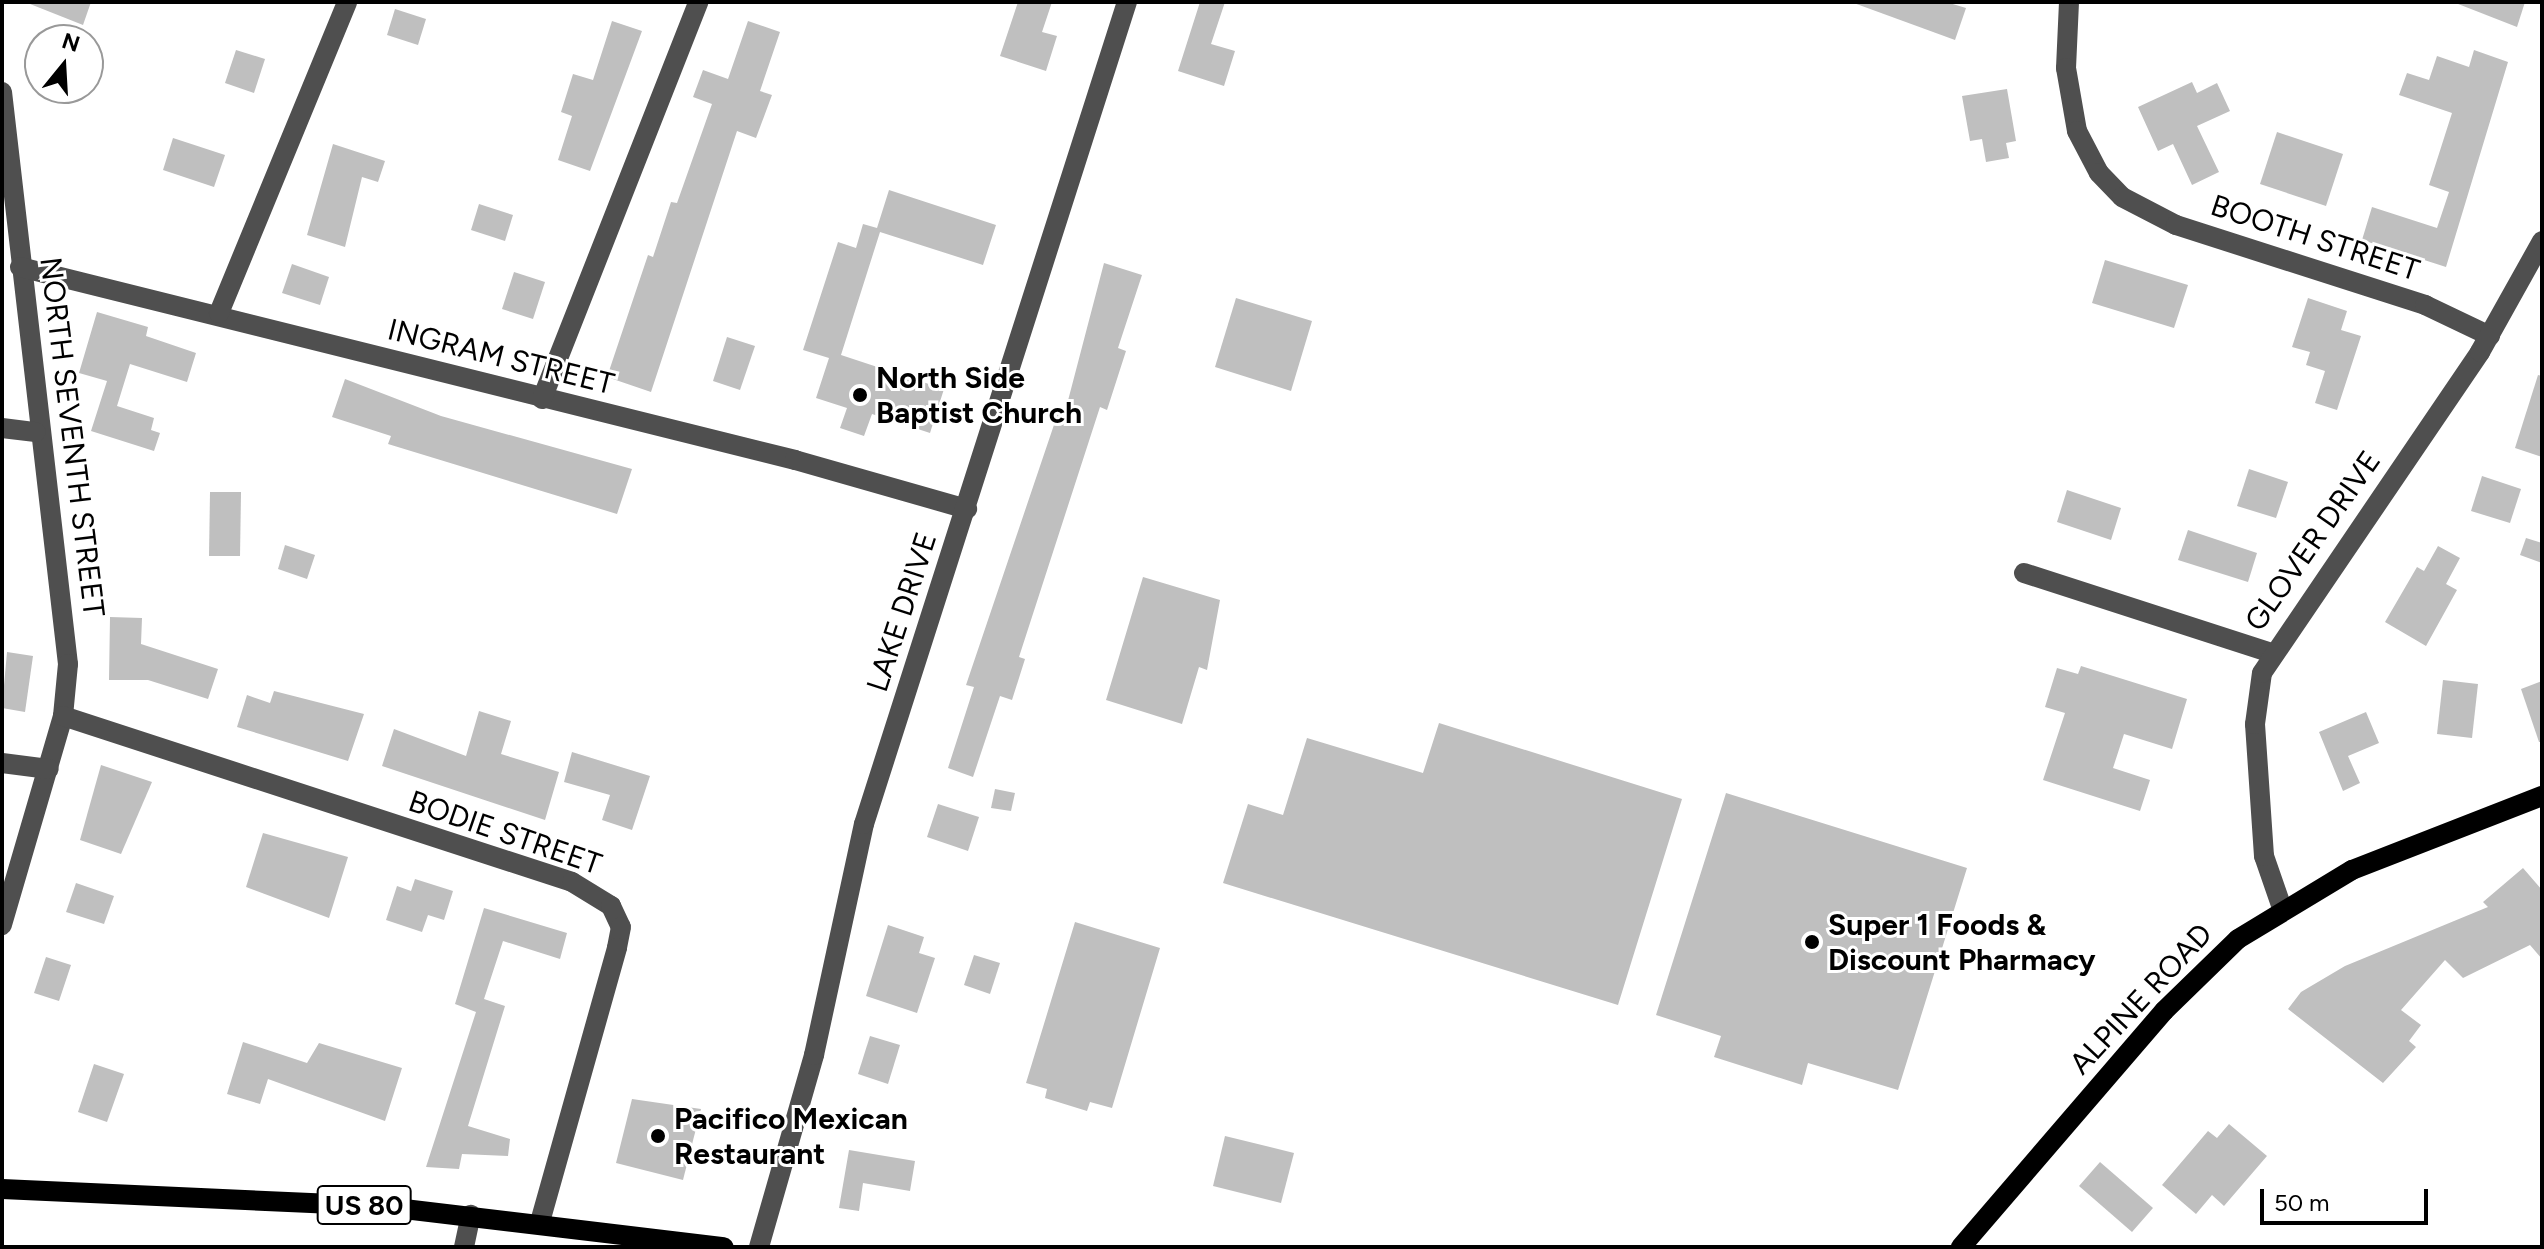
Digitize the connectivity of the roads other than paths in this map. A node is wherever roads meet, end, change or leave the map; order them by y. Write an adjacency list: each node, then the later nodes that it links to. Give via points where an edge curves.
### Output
1 (347, 2): 8 (street)
2 (698, 2): 10 (street)
3 (1127, 2): 13 (street, LAKE DRIVE)
4 (2069, 2): 9 (street, BOOTH STREET, via 2066,68 2077,131 2099,173 2122,197 2176,225 2425,305)
5 (2, 92): 7 (street, NORTH SEVENTH STREET)
6 (2542, 241): 9 (street, GLOVER DRIVE)
7 (20, 267): 8 (street, INGRAM STREET); 12 (street, NORTH SEVENTH STREET)
8 (219, 313): 10 (street, INGRAM STREET)
9 (2490, 336): 15 (street, GLOVER DRIVE)
10 (542, 399): 13 (street, INGRAM STREET)
11 (2, 428): 12 (street)
12 (36, 432): 16 (street, NORTH SEVENTH STREET, via 67,639)
13 (967, 509): 27 (street, LAKE DRIVE, via 864,824 814,1055)
14 (2024, 573): 15 (street)
15 (2272, 653): 20 (street, GLOVER DRIVE, via 2258,684 2255,724 2265,864)
16 (63, 716): 18 (street, NORTH SEVENTH STREET); 24 (street, BODIE STREET, via 572,882 611,906 621,927 617,948)
17 (2, 763): 18 (street)
18 (49, 769): 21 (street, NORTH SEVENTH STREET)
19 (2542, 796): 20 (main road, ALPINE ROAD, via 2377,858)
20 (2282, 908): 28 (main road, ALPINE ROAD, via 2172,1003)
21 (2, 925)
22 (2, 1189): 23 (main road, US 80)
23 (471, 1215): 24 (main road, US 80); 25 (street)
24 (540, 1222): 26 (main road, US 80)
25 (464, 1247)
26 (724, 1247)
27 (759, 1247)
28 (1961, 1247)

